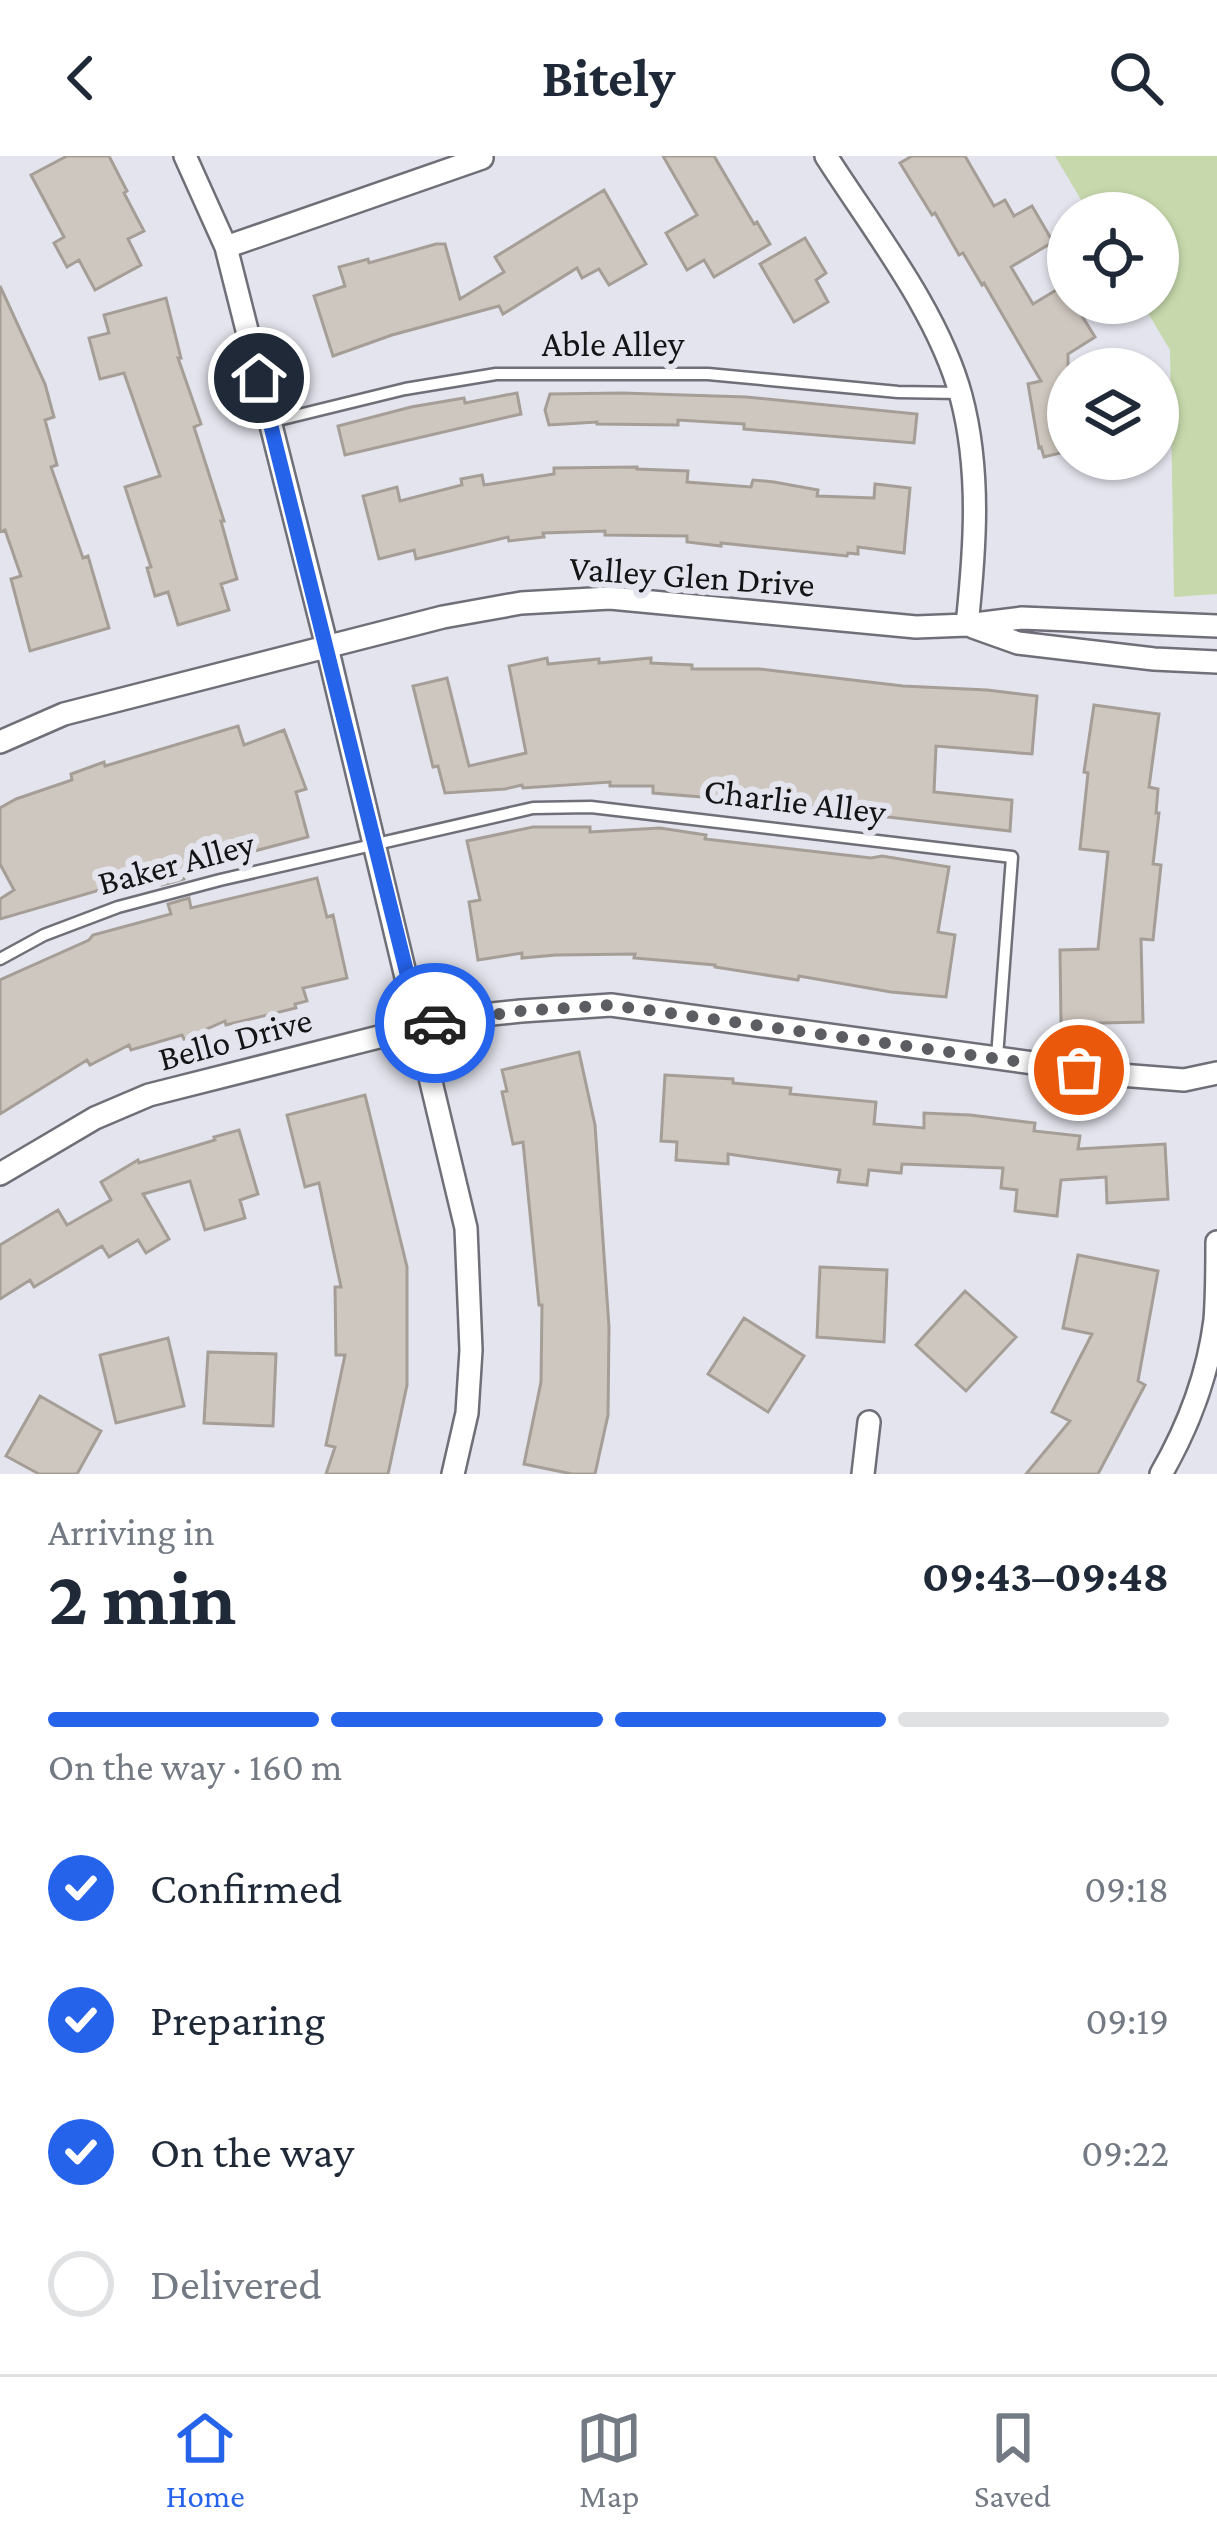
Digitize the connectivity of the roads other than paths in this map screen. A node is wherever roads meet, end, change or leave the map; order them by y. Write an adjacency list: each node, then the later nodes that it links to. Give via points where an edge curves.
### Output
1 (185, 156): 4 (street)
2 (826, 156): 5 (street, via 929,317)
3 (482, 158): 4 (street)
4 (226, 247): 6 (street)
5 (961, 393): 6 (lane, Able Alley, via 707,374 496,374); 7 (street, via 976,523)
6 (270, 422): 9 (street)
7 (967, 625): 8 (street, Valley Glen Drive, via 1022,618); 9 (street, Valley Glen Drive, via 610,598 482,609); 10 (street, Valley Glen Drive, via 1018,643)
8 (1217, 626)
9 (327, 647): 11 (street, Valley Glen Drive, via 64,714); 12 (street)
10 (1217, 662)
11 (0, 741)
12 (374, 843): 13 (lane, Baker Alley, via 118,907); 14 (street); 15 (lane, Charlie Alley, via 533,808 591,807 1012,857)
13 (0, 959)
14 (420, 1026): 15 (street, Bello Drive, via 611,1005); 17 (street, Bello Drive, via 149,1096); 21 (street, via 466,1228 471,1350)
15 (997, 1058): 16 (street, Bello Drive, via 1120,1076 1184,1080)
16 (1217, 1072)
17 (0, 1174)
18 (1217, 1242): 19 (street)
19 (1210, 1379): 23 (street)
20 (868, 1422): 22 (street)
21 (453, 1474)
22 (863, 1474)
23 (1161, 1474)

